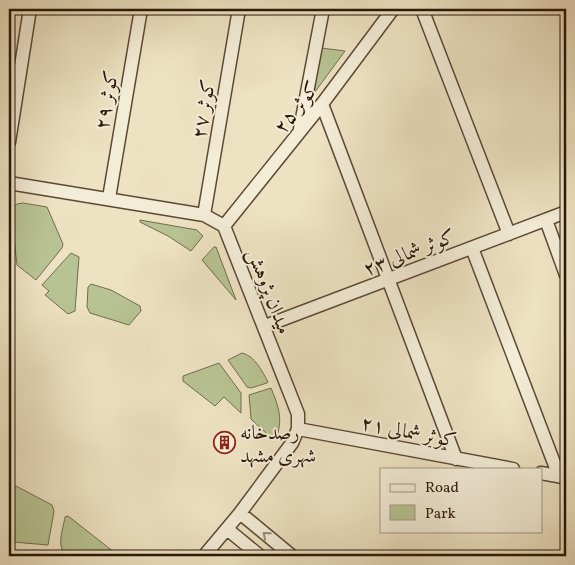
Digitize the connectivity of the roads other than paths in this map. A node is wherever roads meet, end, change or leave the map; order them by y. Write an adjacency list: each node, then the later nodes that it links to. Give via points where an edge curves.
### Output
1 (30, 9): 9 (street)
2 (141, 9): 11 (street, کوثر ۲۹)
3 (239, 9): 13 (street, کوثر ۲۷)
4 (324, 9): 8 (street)
5 (393, 9): 7 (street, کوثر ۲۵)
6 (422, 9): 16 (street)
7 (322, 104): 8 (street, کوثر ۲۵); 19 (street)
8 (300, 132): 15 (street, کوثر ۲۵)
9 (9, 142)
10 (9, 183): 11 (street)
11 (109, 198): 13 (street)
12 (566, 212): 14 (street, کوثر شمالی ۲۳)
13 (204, 214): 15 (street)
14 (546, 220): 16 (street, کوثر شمالی ۲۳); 18 (street)
15 (224, 226): 20 (street, میدان پژوهش)
16 (509, 234): 17 (street, کوثر شمالی ۲۳)
17 (472, 248): 19 (street, کوثر شمالی ۲۳); 25 (street)
18 (566, 275)
19 (388, 280): 20 (street, کوثر شمالی ۲۳); 22 (street)
20 (265, 326): 21 (street, میدان پژوهش, via 298,414)
21 (298, 429): 22 (street, کوثر شمالی ۲۱); 26 (street, via 292,443)
22 (456, 459): 23 (street, کوثر شمالی ۲۱)
23 (507, 468)
24 (542, 473): 25 (street)
25 (562, 477)
26 (240, 514): 27 (street); 30 (street, one-way to 26)
27 (227, 529): 28 (street); 29 (street)
28 (204, 556)
29 (260, 556)
30 (292, 556)

